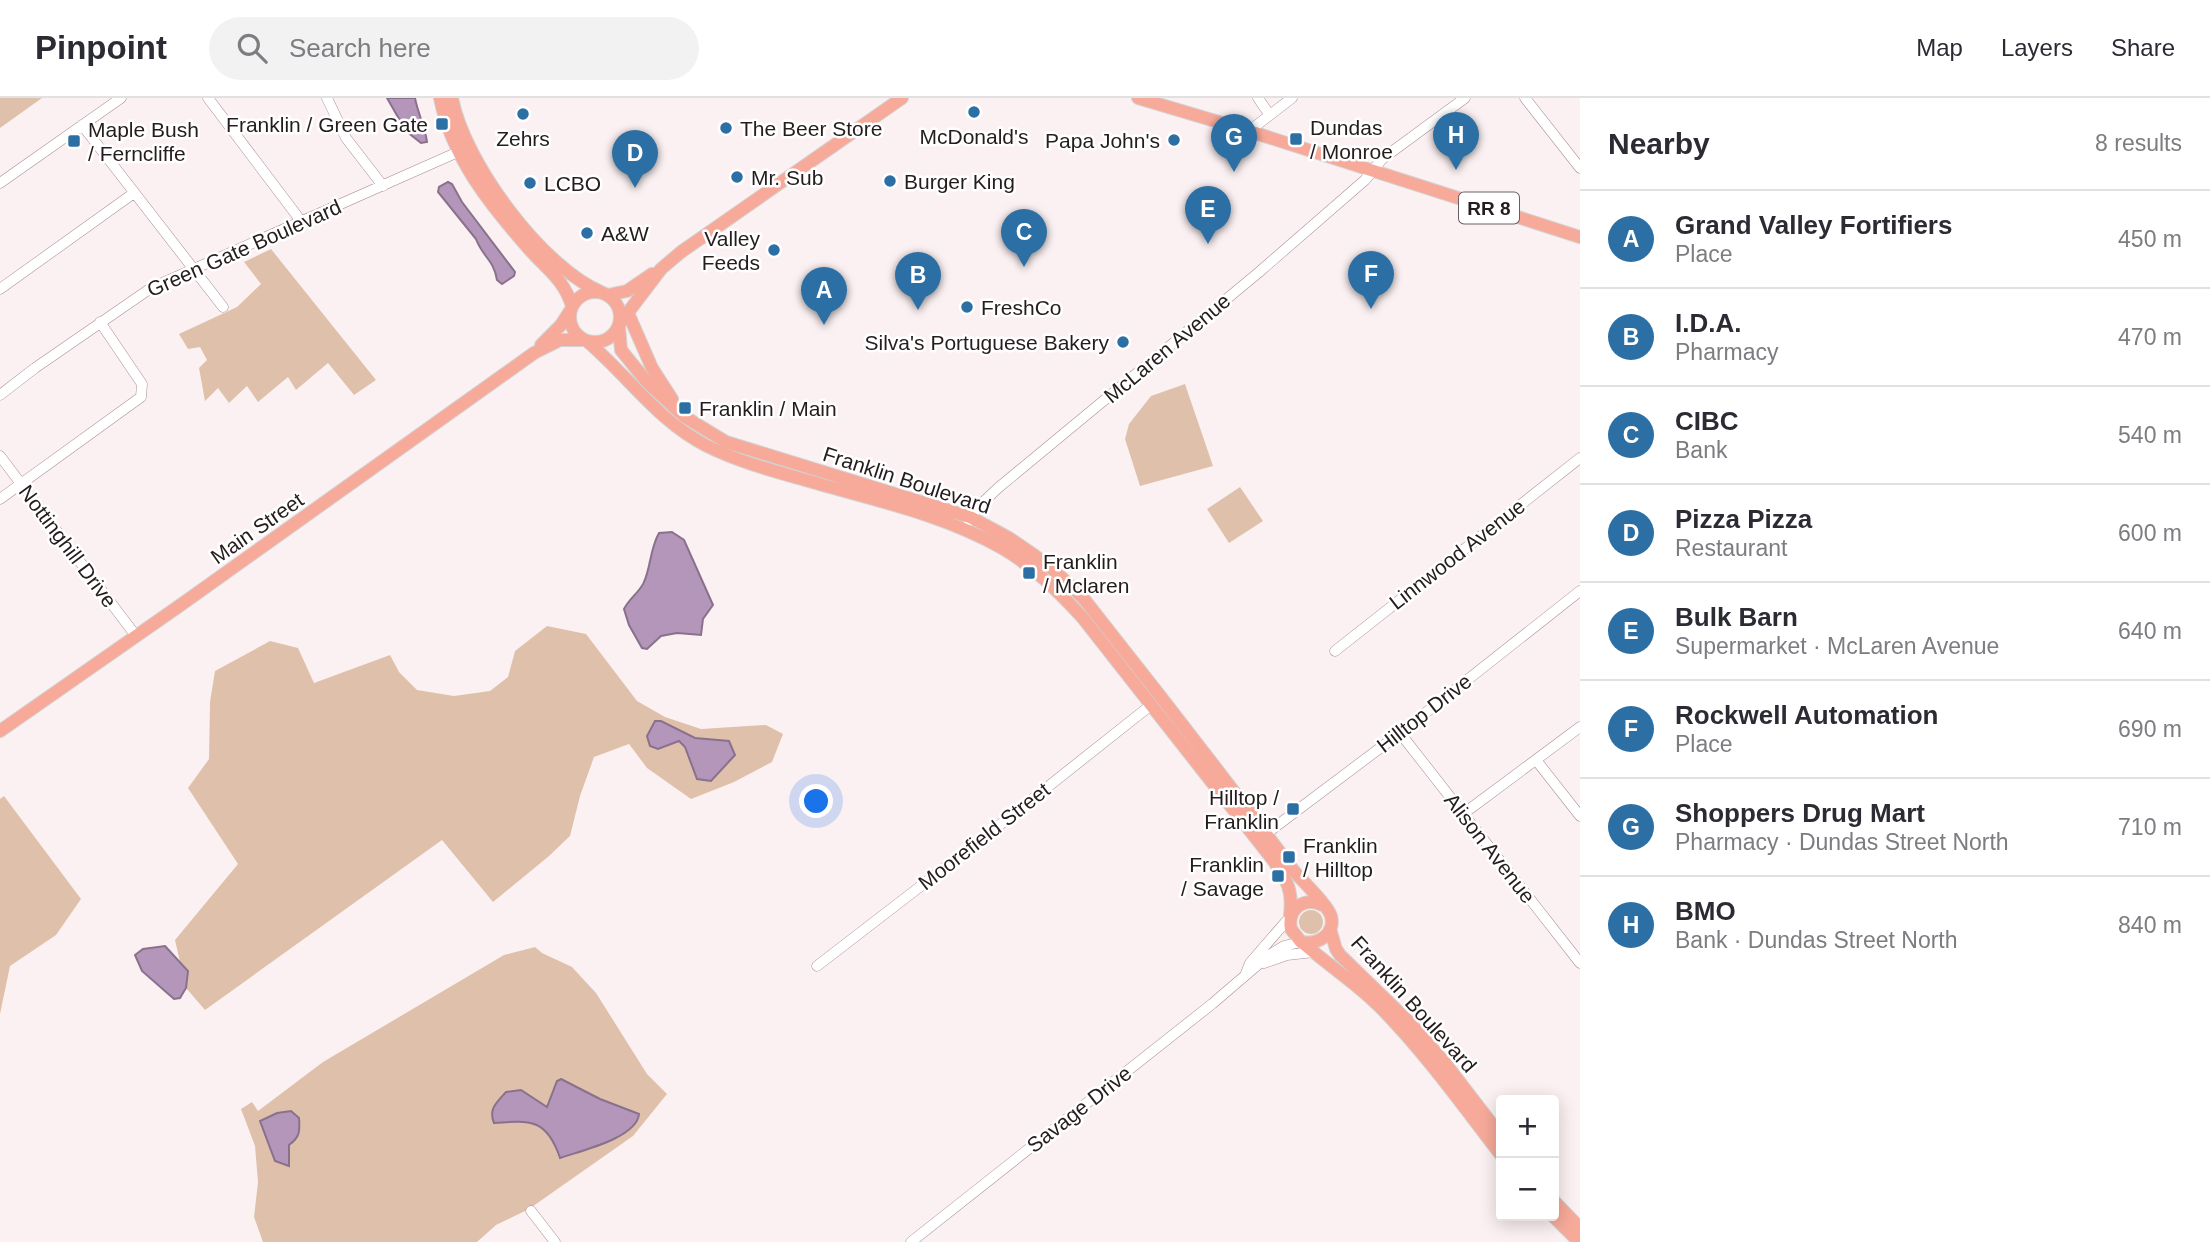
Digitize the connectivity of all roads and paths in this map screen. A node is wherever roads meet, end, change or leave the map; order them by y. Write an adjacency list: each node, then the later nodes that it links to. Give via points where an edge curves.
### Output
1 (121, 98): 13 (street)
2 (208, 98): 21 (street)
3 (327, 98): 19 (street, via 346,138)
4 (440, 98): 15 (main road)
5 (452, 98): 26 (main road, via 456,118 479,167 512,211 551,257)
6 (902, 98): 24 (main road)
7 (1138, 98): 14 (main road, RR 8)
8 (1258, 98): 12 (street)
9 (1292, 98): 12 (street)
10 (1465, 98): 17 (street, McLaren Avenue, via 1381,159)
11 (1525, 98): 16 (street)
12 (1269, 114): 14 (street)
13 (82, 125): 18 (street); 20 (street)
14 (1249, 131): 17 (main road, RR 8)
15 (458, 152): 19 (street, Green Gate Boulevard); 28 (main road, via 503,218 561,281)
16 (1580, 168)
17 (1373, 170): 22 (main road, RR 8); 39 (street, McLaren Avenue, via 1258,273 998,488)
18 (0, 183)
19 (383, 186): 21 (street, Green Gate Boulevard)
20 (134, 192): 23 (street); 25 (street)
21 (302, 221): 23 (street, Green Gate Boulevard)
22 (1580, 237)
23 (194, 268): 27 (street); 30 (street, Green Gate Boulevard, via 150,288)
24 (661, 269): 26 (main road, via 627,291); 29 (main road)
25 (0, 289)
26 (606, 294): 28 (main road, via 589,293); 29 (main road, via 619,308)
27 (223, 307)
28 (571, 308): 31 (main road, via 573,331); 32 (main road, Main Street)
29 (622, 321): 31 (main road, via 606,341); 34 (main road); 34 (main road, Franklin Boulevard, via 619,340 625,357)
30 (100, 322): 33 (street, Green Gate Boulevard); 37 (street, via 142,384 141,397)
31 (586, 341): 32 (main road, Main Street, via 560,340); 39 (main road, Franklin Boulevard, via 659,413 704,445 744,462 933,518)
32 (534, 353): 41 (main road, Main Street)
33 (2, 391)
34 (685, 417): 39 (main road, Franklin Boulevard, via 726,442)
35 (0, 456): 37 (street, Nottinghill Drive)
36 (1580, 458): 42 (street, Linnwood Avenue)
37 (21, 484): 38 (street); 41 (street, Nottinghill Drive)
38 (0, 499)
39 (968, 523): 43 (main road, Franklin Boulevard, via 1063,596); 50 (main road, Franklin Boulevard, via 1009,538 1084,599)
40 (1580, 591): 46 (street, Hilltop Drive)
41 (136, 636): 45 (main road, Main Street)
42 (1335, 652)
43 (1151, 705): 52 (main road, Franklin Boulevard, via 1289,882); 58 (street, Moorefield Street)
44 (1580, 727): 47 (street)
45 (0, 731)
46 (1400, 733): 48 (street, Alison Avenue); 50 (street, Hilltop Drive)
47 (1536, 760): 48 (street); 49 (street)
48 (1463, 814): 56 (street, Alison Avenue)
49 (1580, 816)
50 (1266, 833): 51 (main road, Franklin Boulevard)
51 (1322, 905): 52 (main road, via 1303,903); 53 (main road, via 1330,916)
52 (1290, 916): 54 (main road, via 1290,929); 59 (street, Savage Drive)
53 (1331, 929): 54 (main road, via 1322,940); 60 (main road, Franklin Boulevard, via 1340,955 1415,1028)
54 (1302, 942): 55 (main road, Franklin Boulevard); 57 (street, Savage Drive, via 1277,949)
55 (1314, 951): 57 (street); 61 (main road, Franklin Boulevard, via 1382,1009)
56 (1580, 963)
57 (1260, 964): 59 (street, Savage Drive)
58 (817, 966)
59 (1246, 973): 67 (street, Savage Drive)
60 (1496, 1130)
61 (1496, 1150)
62 (1559, 1205): 65 (main road)
63 (531, 1211): 66 (street)
64 (1558, 1221): 68 (main road)
65 (1580, 1228)
66 (555, 1242)
67 (911, 1242)
68 (1578, 1242)

